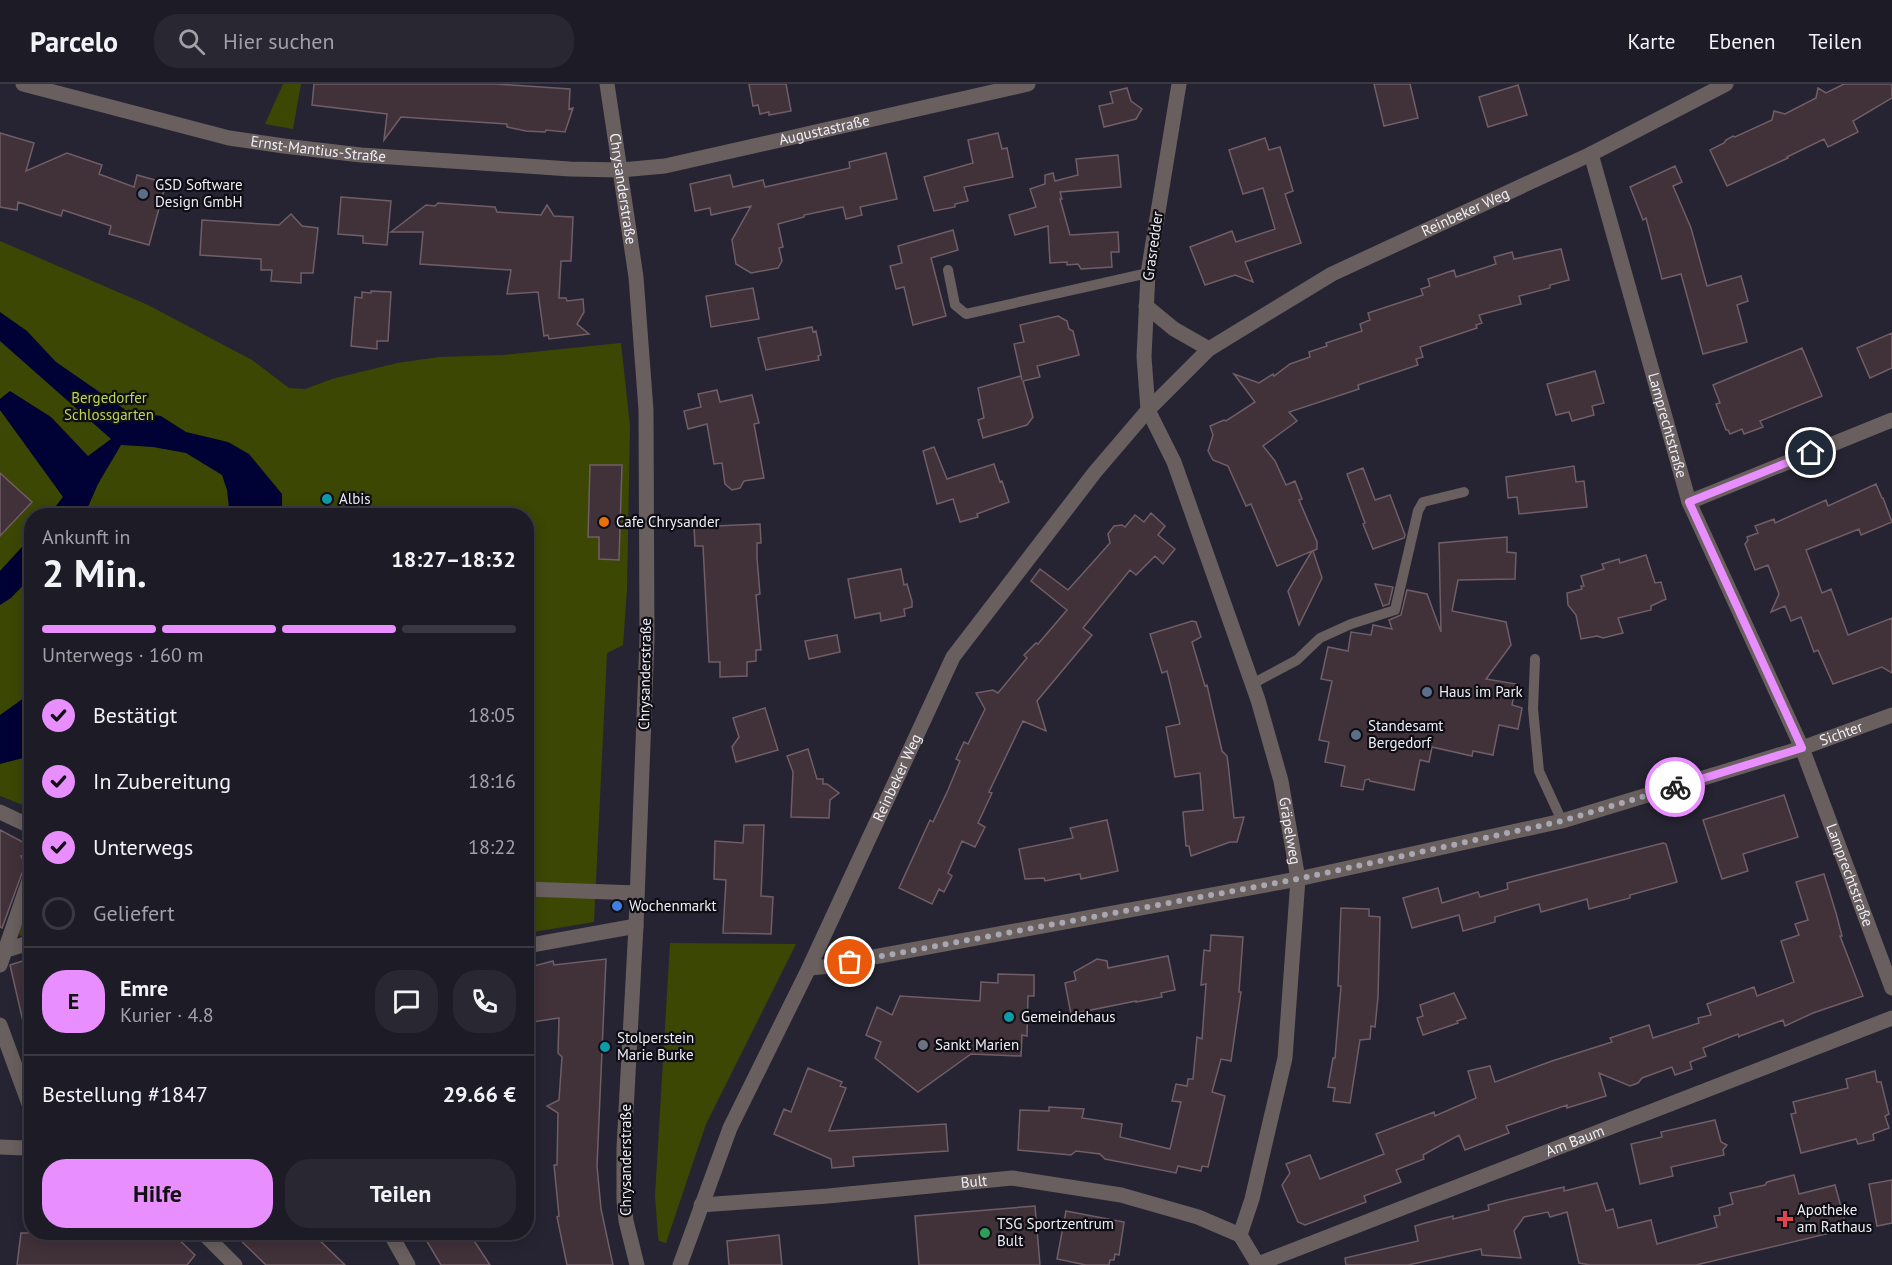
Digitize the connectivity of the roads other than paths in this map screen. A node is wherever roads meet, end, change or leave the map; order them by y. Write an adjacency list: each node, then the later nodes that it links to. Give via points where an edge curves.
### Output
1 (23, 84): 7 (street, Ernst-Mantius-Straße, via 229,138 361,155)
2 (607, 84): 7 (street, Chrysanderstraße)
3 (1028, 84): 7 (street, Augustastraße, via 665,166)
4 (1179, 84): 9 (street, Grasredder)
5 (1726, 84): 6 (street, Reinbeker Weg)
6 (1591, 154): 11 (street, Reinbeker Weg, via 1332,274); 15 (street, Lamprechtstraße)
7 (621, 170): 25 (street, Chrysanderstraße, via 636,277 646,410 646,639)
8 (948, 270): 9 (lane, via 955,305 966,314)
9 (1148, 273): 10 (street, Grasredder)
10 (1146, 306): 11 (street, via 1174,329); 12 (street, Grasredder)
11 (1209, 349): 12 (street, Reinbeker Weg)
12 (1148, 410): 17 (street, Gräpelweg, via 1174,462); 31 (street, Reinbeker Weg, via 1095,472 953,657)
13 (1892, 420): 15 (street)
14 (1464, 492): 17 (lane, via 1423,502 1395,610 1320,638 1297,660)
15 (1689, 502): 19 (street, Lamprechtstraße)
16 (1534, 659): 21 (lane, via 1533,710 1539,771)
17 (1252, 684): 23 (street, Gräpelweg, via 1281,781)
18 (1892, 715): 19 (street, Sichter)
19 (1802, 748): 21 (street, Sichter); 32 (street, Lamprechtstraße)
20 (0, 812): 22 (street)
21 (1562, 821): 23 (street, Sichter)
22 (24, 822)
23 (1298, 879): 31 (street, Sichter); 39 (street, Gräpelweg, via 1285,1058)
24 (534, 889): 25 (street)
25 (637, 893): 27 (street, Chrysanderstraße)
26 (24, 895): 30 (street)
27 (636, 926): 28 (street); 44 (street, Chrysanderstraße, via 624,1200)
28 (534, 945)
29 (24, 946): 30 (street)
30 (2, 958)
31 (809, 968): 38 (street, Reinbeker Weg, via 730,1128)
32 (1892, 988)
33 (1892, 1018): 46 (street, Am Baum)
34 (0, 1025): 35 (street)
35 (24, 1090)
36 (0, 1147): 37 (street)
37 (24, 1148)
38 (701, 1204): 39 (street, Bult, via 1012,1178 1121,1195 1198,1217); 45 (street, Reinbeker Weg)
39 (1240, 1235): 46 (street)
40 (210, 1240): 42 (street)
41 (394, 1240): 43 (street)
42 (235, 1265)
43 (408, 1265)
44 (637, 1265)
45 (680, 1265)
46 (1258, 1265)

